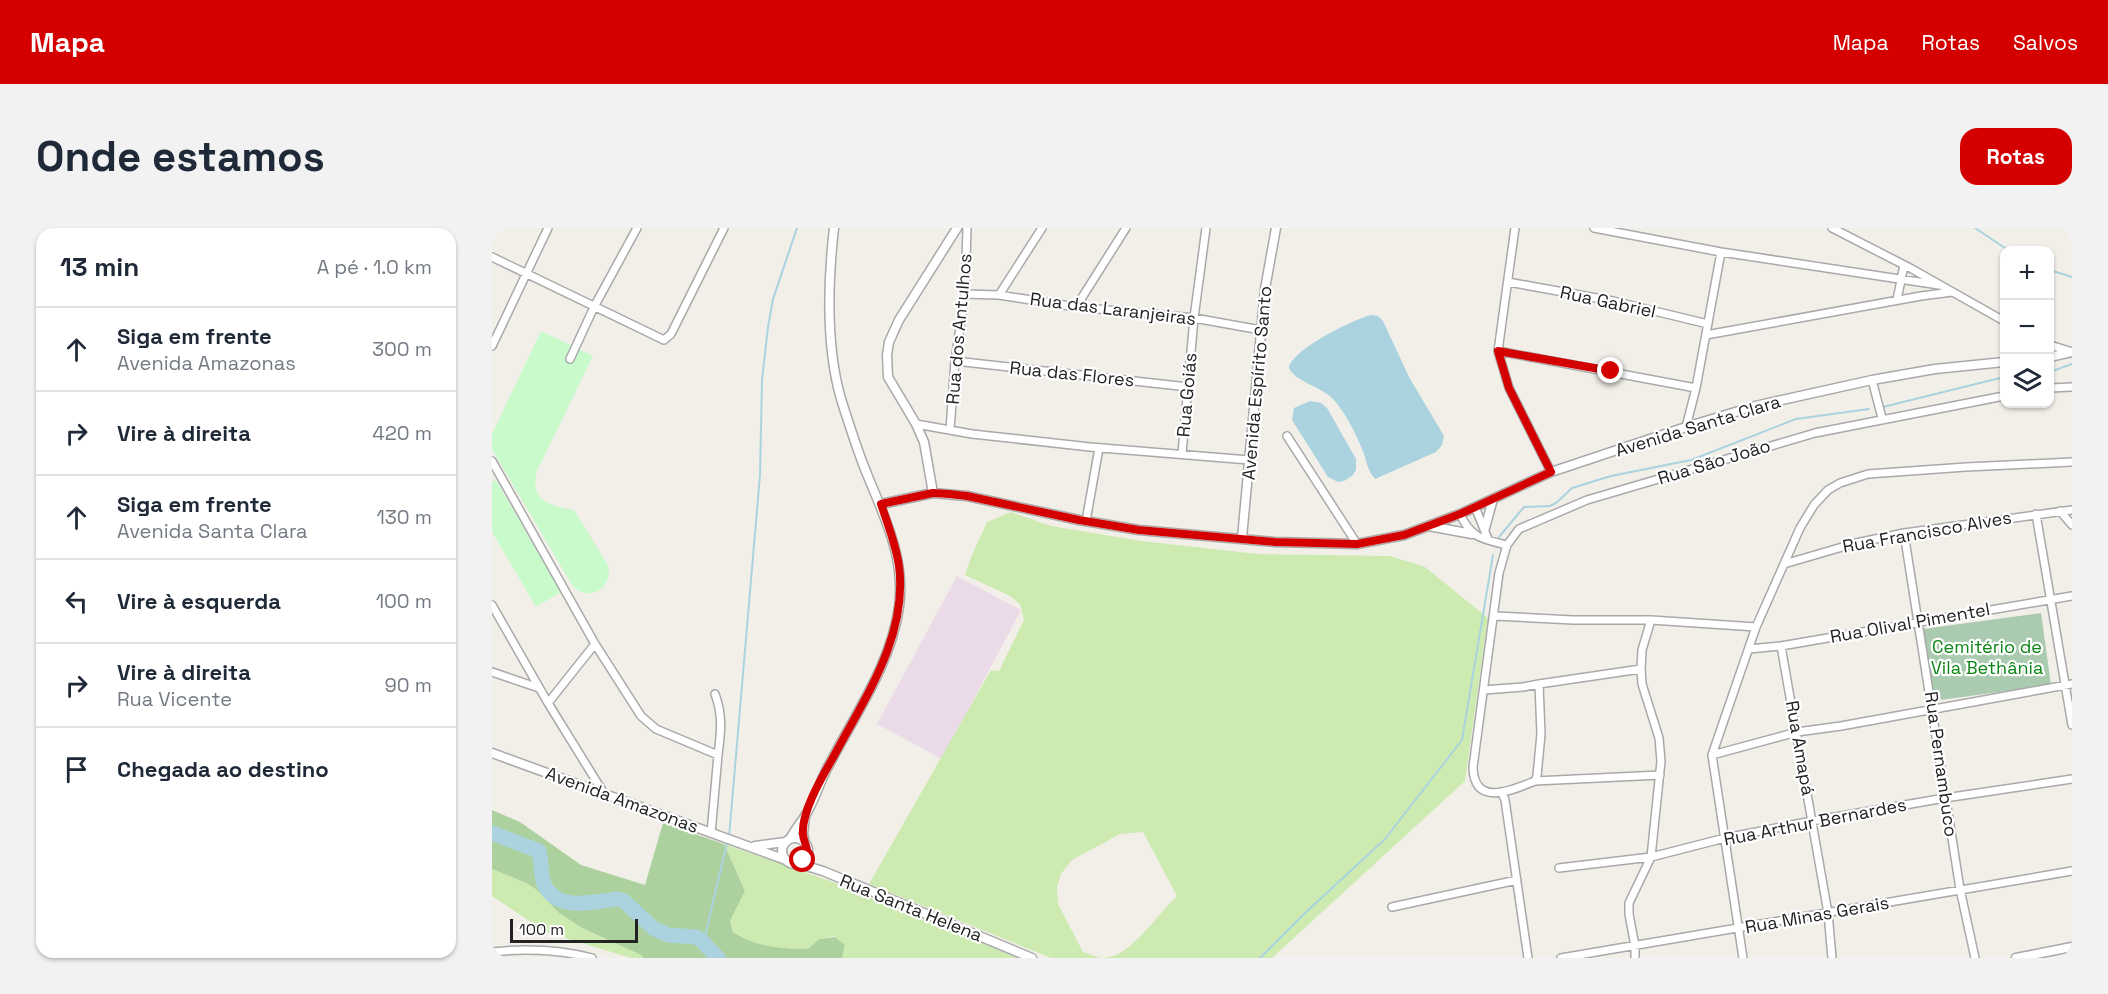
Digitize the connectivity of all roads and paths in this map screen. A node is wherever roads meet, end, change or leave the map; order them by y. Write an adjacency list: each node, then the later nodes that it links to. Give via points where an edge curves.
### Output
1 (548, 228): 17 (street)
2 (637, 228): 26 (street)
3 (724, 228): 26 (street, via 668,338 660,339)
4 (834, 228): 59 (street, via 831,321 840,396)
5 (957, 228): 47 (street, via 889,342 888,377)
6 (967, 228): 22 (street, Rua dos Antulhos)
7 (1042, 228): 23 (street)
8 (1126, 228): 25 (street)
9 (1206, 228): 27 (street, Rua Goiás)
10 (1276, 228): 30 (street, Avenida Espírito Santo)
11 (1515, 228): 19 (street)
12 (1594, 228): 14 (street)
13 (1832, 228): 16 (street)
14 (1721, 252): 18 (street); 29 (street)
15 (492, 257): 17 (street)
16 (1904, 265): 18 (street); 20 (street)
17 (526, 274): 26 (street); 32 (street)
18 (1900, 279): 20 (street); 24 (street)
19 (1508, 282): 29 (street, Rua Gabriel); 34 (street)
20 (1938, 285): 21 (street)
21 (1952, 292): 24 (street); 28 (street)
22 (965, 294): 23 (street, Rua das Laranjeiras); 38 (street, Rua dos Antulhos)
23 (999, 295): 25 (street, Rua das Laranjeiras)
24 (1897, 300): 31 (street)
25 (1076, 307): 27 (street, Rua das Laranjeiras)
26 (594, 308): 37 (street)
27 (1194, 318): 30 (street, Rua das Laranjeiras); 41 (street, Rua Goiás)
28 (2000, 319)
29 (1708, 324): 31 (street)
30 (1261, 330): 53 (street, Avenida Espírito Santo)
31 (1706, 335): 43 (street)
32 (492, 346)
33 (2054, 347): 35 (street)
34 (1498, 351): 43 (street); 56 (street, via 1509,388)
35 (2072, 352): 36 (street)
36 (2054, 357)
37 (570, 359)
38 (955, 361): 41 (street, Rua das Flores); 49 (street, Rua dos Antulhos)
39 (2000, 362): 40 (street, Avenida Santa Clara)
40 (1872, 380): 46 (street); 48 (street, Avenida Santa Clara, via 1755,406)
41 (1188, 387): 52 (street, Rua Goiás)
42 (2072, 387): 44 (street)
43 (1696, 388): 48 (street)
44 (2054, 388)
45 (2000, 397): 46 (street, Rua São João)
46 (1882, 418): 74 (street, Rua São João, via 1777,443 1587,500 1519,529)
47 (916, 424): 49 (street); 57 (street, via 928,455)
48 (1686, 427): 56 (street, Avenida Santa Clara)
49 (950, 430): 51 (street)
50 (1287, 436): 73 (street)
51 (1099, 448): 52 (street); 65 (street)
52 (1182, 454): 53 (street)
53 (1249, 460): 71 (street, Avenida Espírito Santo)
54 (492, 461): 83 (street)
55 (2072, 462): 75 (street, via 1853,477 1828,490 1814,505)
56 (1551, 472): 58 (street, Avenida Santa Clara)
57 (933, 493): 59 (street, Avenida Santa Clara); 65 (street, Avenida Santa Clara, via 967,496)
58 (1493, 499): 60 (street, Avenida Santa Clara); 68 (street)
59 (881, 504): 106 (street, via 899,566 900,596 894,630 881,668)
60 (1475, 507): 63 (street, Avenida Santa Clara); 68 (street)
61 (2072, 510): 62 (street, Rua Francisco Alves)
62 (2060, 511): 64 (street, Rua Francisco Alves); 66 (street)
63 (1460, 514): 67 (street, Avenida Santa Clara); 70 (street)
64 (2036, 514): 69 (street, Rua Francisco Alves); 77 (street)
65 (1086, 521): 71 (street, Avenida Santa Clara, via 1139,530)
66 (2072, 525)
67 (1429, 526): 70 (street); 73 (street, Avenida Santa Clara)
68 (1485, 528): 72 (street)
69 (1904, 533): 75 (street, Rua Francisco Alves); 81 (street, Rua Pernambuco)
70 (1472, 534): 72 (street)
71 (1242, 538): 73 (street, Avenida Santa Clara)
72 (1488, 539): 74 (street)
73 (1357, 544)
74 (1507, 546): 79 (street, Rua São João, via 1499,573)
75 (1784, 564): 82 (street)
76 (2072, 596): 77 (street, Rua Olival Pimentel)
77 (2051, 598): 81 (street, Rua Olival Pimentel); 89 (street)
78 (492, 605): 90 (street)
79 (1495, 616): 80 (street); 91 (street, Rua São João)
80 (1651, 620): 82 (street); 86 (street)
81 (1919, 621): 84 (street, Rua Olival Pimentel); 94 (street, Rua Pernambuco)
82 (1756, 627): 85 (street)
83 (595, 644): 93 (street); 98 (street, via 641,716 656,729)
84 (1781, 646): 85 (street, Rua Olival Pimentel); 96 (street, Rua Amapá)
85 (1749, 649): 99 (street)
86 (1641, 669): 88 (street); 100 (street, via 1659,738)
87 (492, 672): 90 (street)
88 (1539, 684): 91 (street); 102 (street, via 1541,734)
89 (2068, 685): 94 (street); 95 (street)
90 (539, 688): 93 (street)
91 (1484, 690): 104 (street, Rua São João, via 1473,776 1482,790)
92 (715, 694): 98 (street, via 722,720)
93 (548, 703): 103 (street)
94 (1933, 709): 96 (street); 105 (street, Rua Pernambuco)
95 (2072, 725)
96 (1797, 732): 99 (street); 107 (street, Rua Amapá)
97 (492, 753): 103 (street, Avenida Amazonas)
98 (718, 754): 108 (street)
99 (1712, 755): 109 (street)
100 (1660, 775): 102 (street); 114 (street)
101 (2072, 779): 105 (street, Rua Arthur Bernardes)
102 (1536, 781): 104 (street)
103 (603, 792): 108 (street, Avenida Amazonas)
104 (1502, 793): 120 (street)
105 (1945, 798): 107 (street, Rua Arthur Bernardes); 121 (street, Rua Pernambuco)
106 (805, 816): 110 (street); 111 (street)
107 (1812, 821): 109 (street, Rua Arthur Bernardes); 123 (street, Rua Amapá)
108 (711, 833): 112 (street, Avenida Amazonas)
109 (1725, 838): 114 (street, Rua Arthur Bernardes); 124 (street)
110 (787, 841): 111 (street, via 798,838); 112 (street, Avenida Amazonas); 115 (street, via 782,852)
111 (805, 843): 113 (street)
112 (751, 846): 115 (street, Avenida Amazonas)
113 (807, 854): 116 (street); 119 (street, Rua Santa Helena)
114 (1651, 857): 117 (street, Rua Arthur Bernardes); 125 (street, via 1629,903)
115 (786, 860): 116 (street)
116 (796, 863): 119 (street, Rua Santa Helena)
117 (1559, 868)
118 (2072, 871): 121 (street, Rua Minas Gerais)
119 (822, 872): 129 (street, Rua Santa Helena)
120 (1517, 880): 122 (street); 130 (street)
121 (1960, 889): 123 (street, Rua Minas Gerais); 135 (street, Rua Pernambuco)
122 (1392, 907)
123 (1828, 913): 124 (street, Rua Minas Gerais); 134 (street, Rua Amapá)
124 (1738, 929): 125 (street, Rua Minas Gerais); 133 (street)
125 (1635, 946): 131 (street, Rua Minas Gerais); 132 (street)
126 (2072, 947): 136 (street)
127 (492, 952): 128 (street, via 540,949)
128 (592, 958)
129 (1032, 958)
130 (1528, 958)
131 (1561, 958)
132 (1635, 958)
133 (1743, 958)
134 (1832, 958)
135 (1975, 958)
136 (2016, 958)

